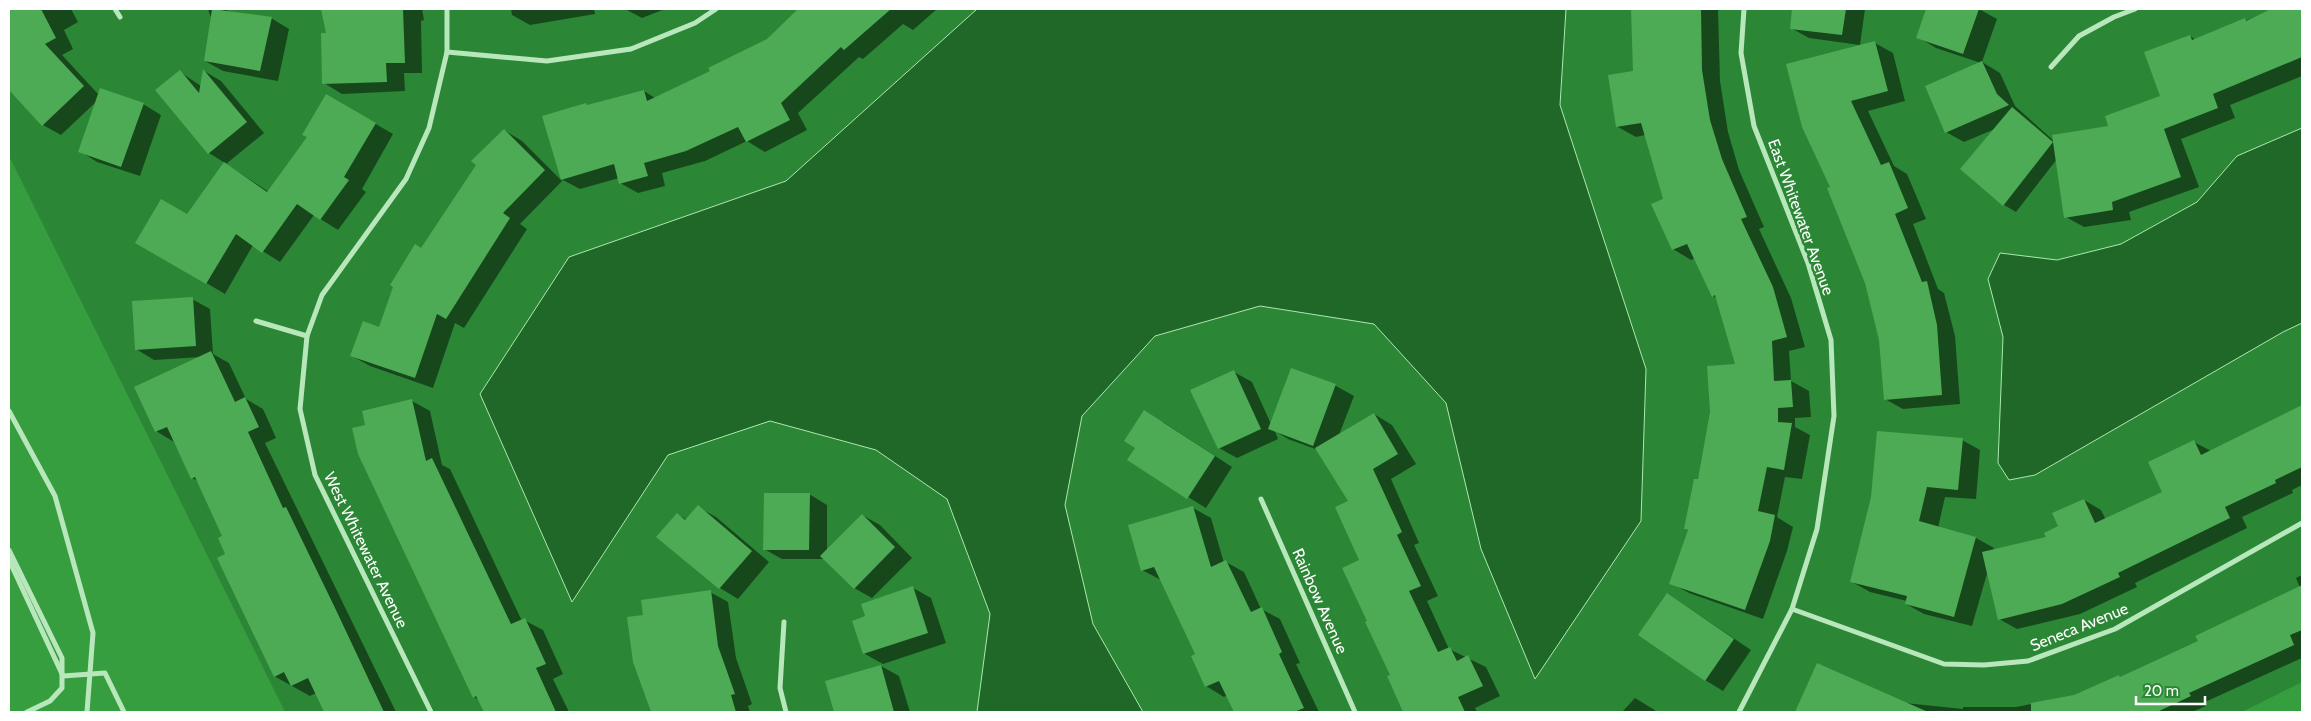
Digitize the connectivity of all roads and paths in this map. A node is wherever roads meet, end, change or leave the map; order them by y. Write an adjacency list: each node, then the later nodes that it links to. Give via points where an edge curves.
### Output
1 (115, 9): 6 (street)
2 (447, 9): 7 (street, West Whitewater Avenue)
3 (716, 9): 7 (street, via 695,22 631,49 547,61)
4 (1744, 9): 16 (street, East Whitewater Avenue, via 1741,53 1754,126 1808,263 1831,340 1834,416 1826,473 1817,529)
5 (2135, 9): 8 (street, via 2080,36)
6 (120, 17)
7 (446, 52): 10 (street, West Whitewater Avenue, via 429,128 406,179 322,296)
8 (2051, 67)
9 (256, 321): 10 (street)
10 (306, 336): 23 (street, West Whitewater Avenue, via 300,409 315,475)
11 (9, 411): 18 (street, via 55,496 93,633)
12 (1262, 499): 25 (street, Rainbow Avenue)
13 (2302, 523): 16 (street, Seneca Avenue, via 2115,629 2028,661 1944,664)
14 (9, 550): 19 (street, via 62,658)
15 (9, 560): 19 (street)
16 (1792, 609): 26 (street, East Whitewater Avenue)
17 (784, 622): 24 (street, via 780,688)
18 (90, 674): 19 (street); 21 (street); 22 (street, via 105,673)
19 (63, 676): 20 (street, via 62,688 50,701)
20 (27, 712)
21 (87, 712)
22 (124, 712)
23 (432, 712)
24 (786, 712)
25 (1355, 712)
26 (1739, 712)

